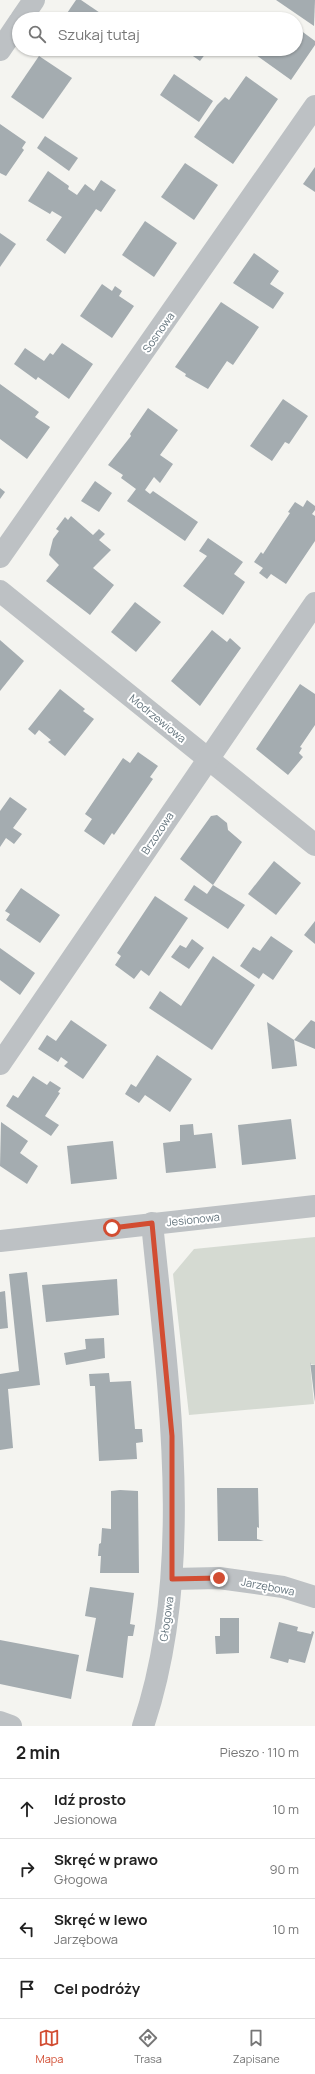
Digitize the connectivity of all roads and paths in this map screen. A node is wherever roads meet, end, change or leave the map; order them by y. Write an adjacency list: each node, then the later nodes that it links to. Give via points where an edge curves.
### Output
1 (34, 0): 2 (street)
2 (26, 12)
3 (12, 32): 4 (street)
4 (0, 50)
5 (315, 106): 6 (street, Sosnowa)
6 (0, 557)
7 (0, 591): 9 (street, Modrzewiowa)
8 (315, 603): 9 (street, Brzozowa)
9 (208, 758): 10 (street, Modrzewiowa); 11 (street, Brzozowa)
10 (315, 845)
11 (0, 1064)
12 (315, 1206): 13 (street, Jesionowa)
13 (152, 1223): 14 (street, Jesionowa); 15 (street, Głogowa, via 172,1436)
14 (0, 1241)
15 (172, 1579): 16 (street, Jarzębowa, via 219,1578 283,1587); 19 (street, Głogowa, via 159,1670)
16 (315, 1597)
17 (0, 1722): 18 (street)
18 (12, 1726)
19 (143, 1726)

